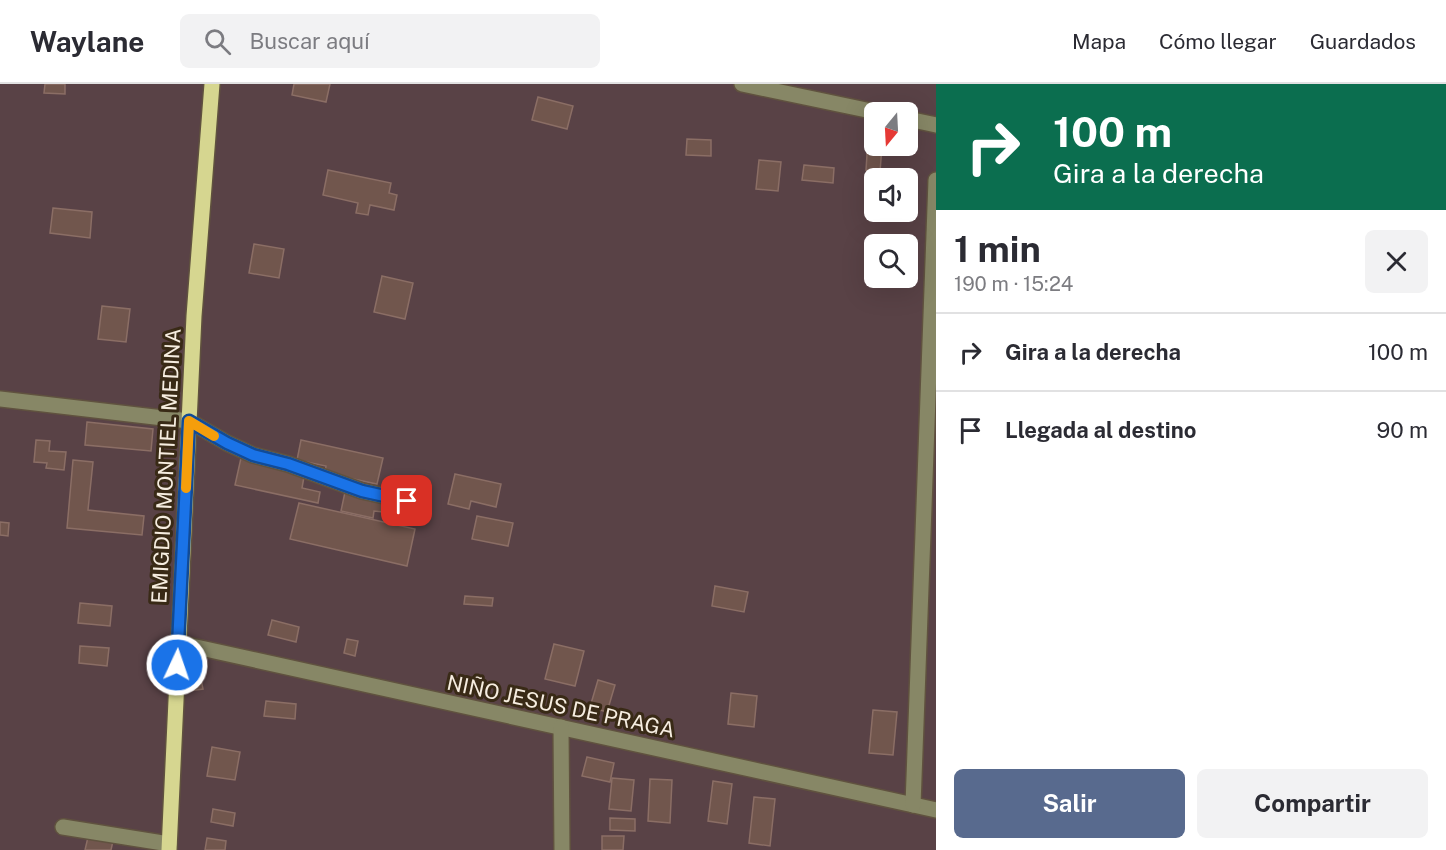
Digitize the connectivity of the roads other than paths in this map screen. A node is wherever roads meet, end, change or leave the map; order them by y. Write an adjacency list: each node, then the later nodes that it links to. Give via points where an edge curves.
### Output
1 (212, 84): 8 (main road, EMIGDIO MONTIEL MEDINA)
2 (742, 84): 3 (street)
3 (864, 109)
4 (918, 121): 5 (street)
5 (936, 125)
6 (936, 180): 12 (street)
7 (0, 399): 8 (street)
8 (189, 421): 9 (street, via 253,455 362,491); 10 (main road, EMIGDIO MONTIEL MEDINA)
9 (407, 501)
10 (178, 643): 11 (street, NIÑO JESUS DE PRAGA); 15 (main road, EMIGDIO MONTIEL MEDINA)
11 (561, 727): 12 (street, NIÑO JESUS DE PRAGA); 16 (street)
12 (913, 805): 13 (street, NIÑO JESUS DE PRAGA)
13 (936, 810)
14 (63, 827): 15 (street)
15 (169, 847)
16 (562, 850)

